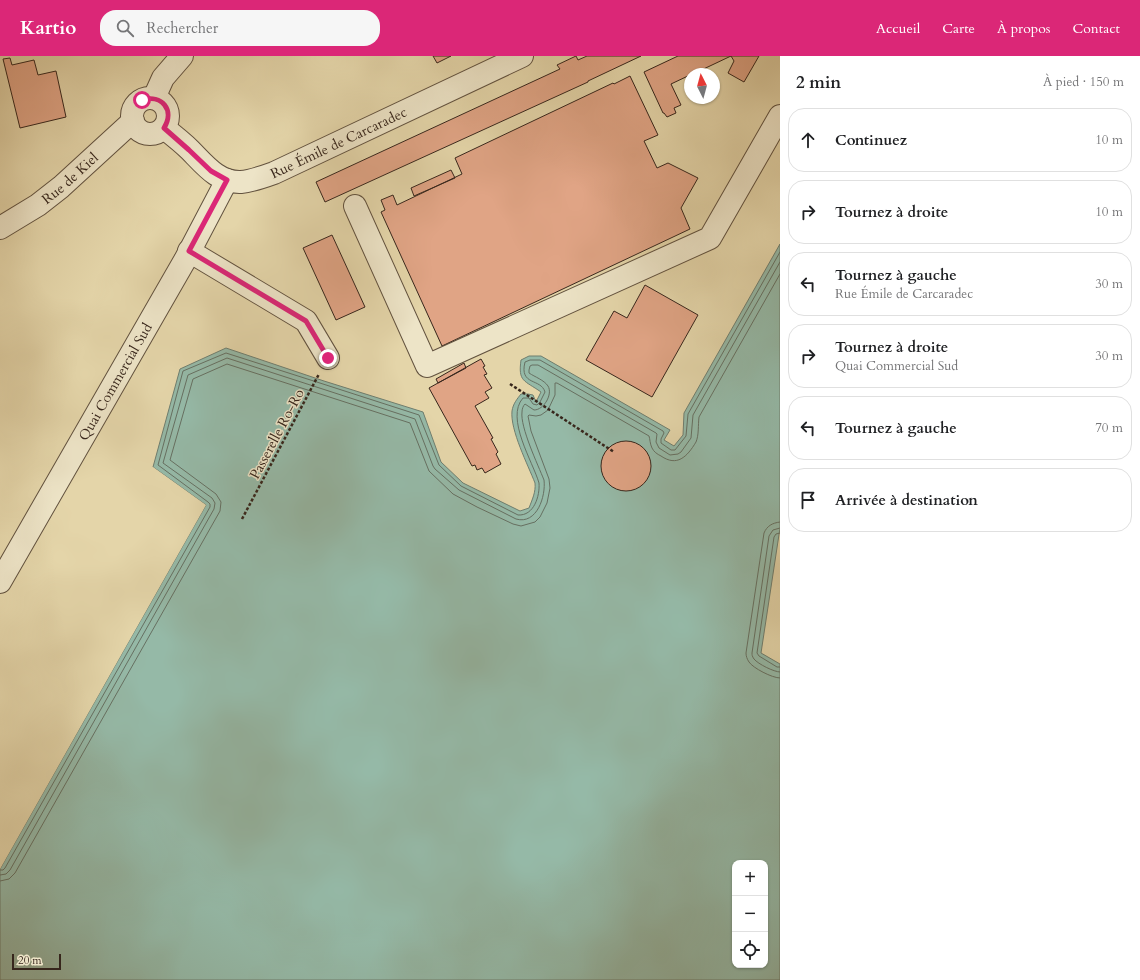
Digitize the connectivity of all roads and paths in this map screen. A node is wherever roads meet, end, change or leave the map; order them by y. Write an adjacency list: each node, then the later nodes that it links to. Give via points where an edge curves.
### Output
1 (182, 56): 3 (street, via 163,78)
2 (522, 56): 7 (street, Rue Émile de Carcaradec, via 274,173 254,180)
3 (154, 98): 5 (street, via 142,100 137,104 132,115); 6 (street, via 165,104 168,110 169,116)
4 (780, 116): 8 (street, via 710,238 427,366)
5 (133, 121): 6 (street, via 136,127 147,133 153,134); 9 (street, Rue de Kiel, via 61,187 38,205)
6 (164, 128): 7 (street, Rue Émile de Carcaradec, via 211,171)
7 (227, 180): 10 (street, Quai Commercial Sud)
8 (355, 206)
9 (0, 228)
10 (189, 251): 11 (street, via 306,321); 15 (street, Quai Commercial Sud)
11 (328, 358): 14 (path, Passerelle Ro-Ro)
12 (510, 384): 13 (path)
13 (614, 452)
14 (242, 518)
15 (0, 582)

